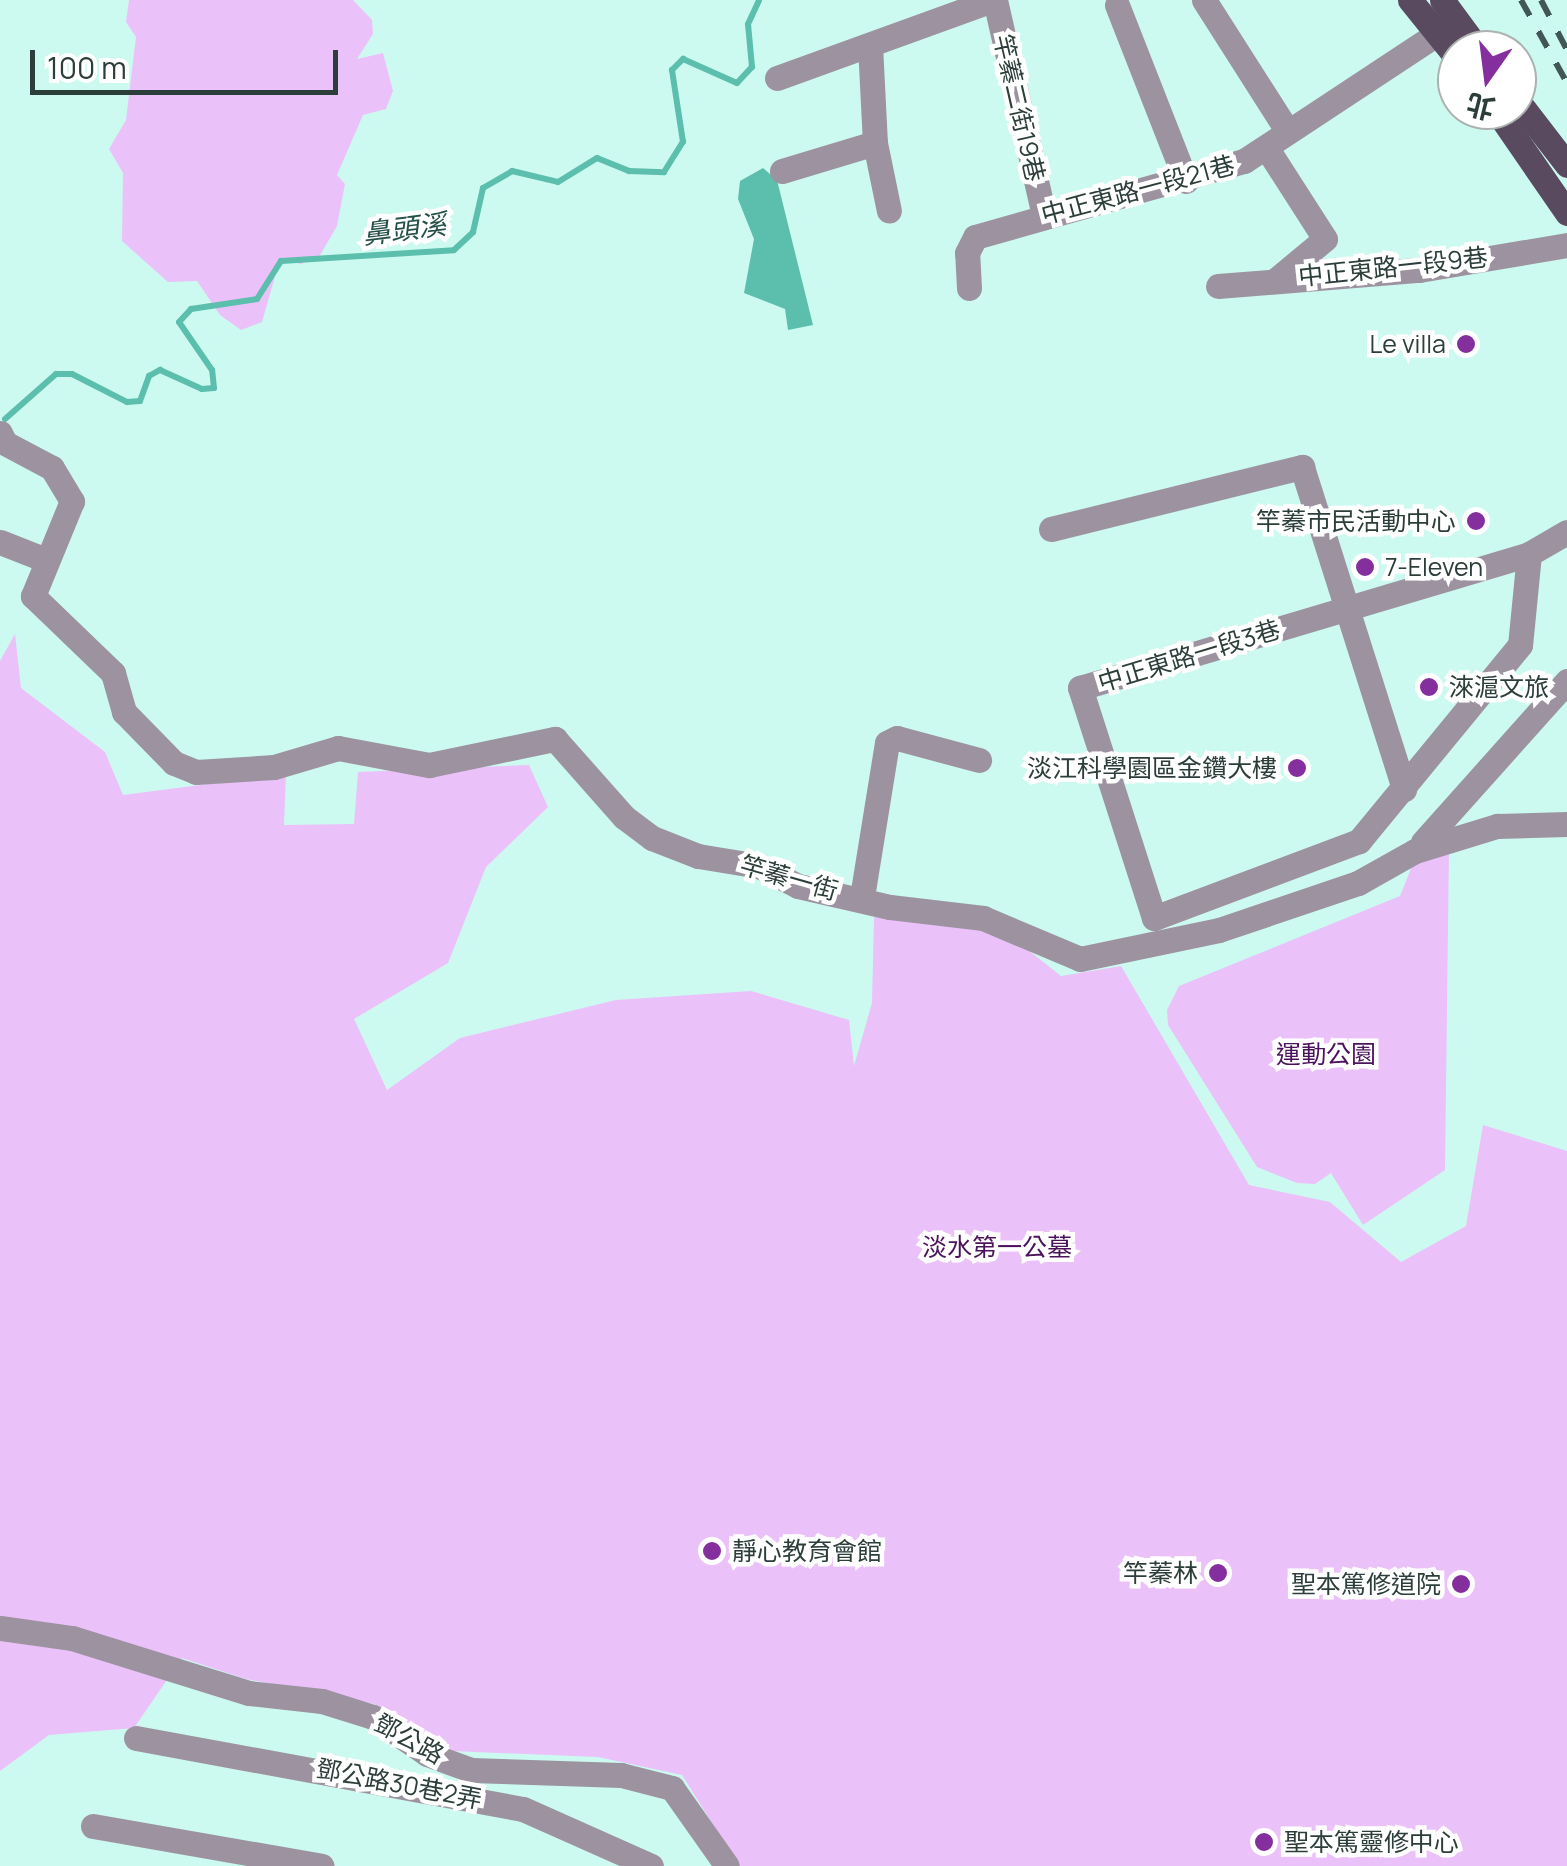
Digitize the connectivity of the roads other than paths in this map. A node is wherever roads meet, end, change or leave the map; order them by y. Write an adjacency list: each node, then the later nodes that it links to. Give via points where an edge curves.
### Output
1 (993, 0): 9 (street); 21 (street, 竿蓁二街19巷)
2 (1204, 0): 13 (street)
3 (1410, 0): 7 (main road)
4 (1442, 0): 6 (main road)
5 (1117, 5): 18 (street)
6 (1464, 30)
7 (1437, 33)
8 (1437, 35): 13 (street, 中正東路一段21巷)
9 (870, 45): 10 (street); 14 (street)
10 (777, 78)
11 (1537, 126): 16 (main road)
12 (1510, 130): 20 (main road)
13 (1288, 132): 15 (street, 中正東路一段21巷)
14 (875, 144): 17 (street); 19 (street)
15 (1266, 147): 18 (street, 中正東路一段21巷); 23 (street, via 1325,239)
16 (1567, 165)
17 (782, 171)
18 (1186, 181): 21 (street, 中正東路一段21巷)
19 (889, 211)
20 (1567, 212)
21 (1044, 215): 25 (street, 中正東路一段21巷, via 974,237 967,254)
22 (1567, 246): 23 (street, 中正東路一段9巷, via 1419,270)
23 (1278, 278): 24 (street, 中正東路一段9巷)
24 (1218, 286)
25 (970, 288)
26 (0, 434): 31 (street, via 52,468 72,501)
27 (1051, 529): 32 (street, via 1302,468)
28 (1567, 532): 30 (street, 中正東路一段3巷)
29 (0, 542): 31 (street)
30 (1529, 554): 32 (street, 中正東路一段3巷); 35 (street, 中正東路一段3巷, via 1520,645)
31 (46, 560): 38 (street, 竿蓁一街, via 34,596 113,673 124,712 174,763 196,772 274,768 338,748 428,765 555,739 624,817 652,838 698,856 758,866 798,886)
32 (1345, 609): 35 (street); 35 (street, 中正東路一段3巷, via 1080,688 1154,918 1359,841)
33 (1567, 681): 37 (street)
34 (980, 760): 38 (street, via 898,738 887,742)
35 (1404, 789)
36 (1567, 824): 38 (street, 竿蓁一街, via 1496,826 1415,851 1358,883 1220,930 1080,959 983,918 890,907)
37 (1423, 842)
38 (862, 897)
39 (0, 1628): 44 (street, 鄧公路, via 72,1638 249,1693 322,1701 372,1717 428,1754 470,1770 622,1775 672,1788)
40 (136, 1738): 43 (street, 鄧公路30巷2弄, via 523,1809)
41 (93, 1826): 42 (street)
42 (322, 1866)
43 (651, 1866)
44 (728, 1866)

